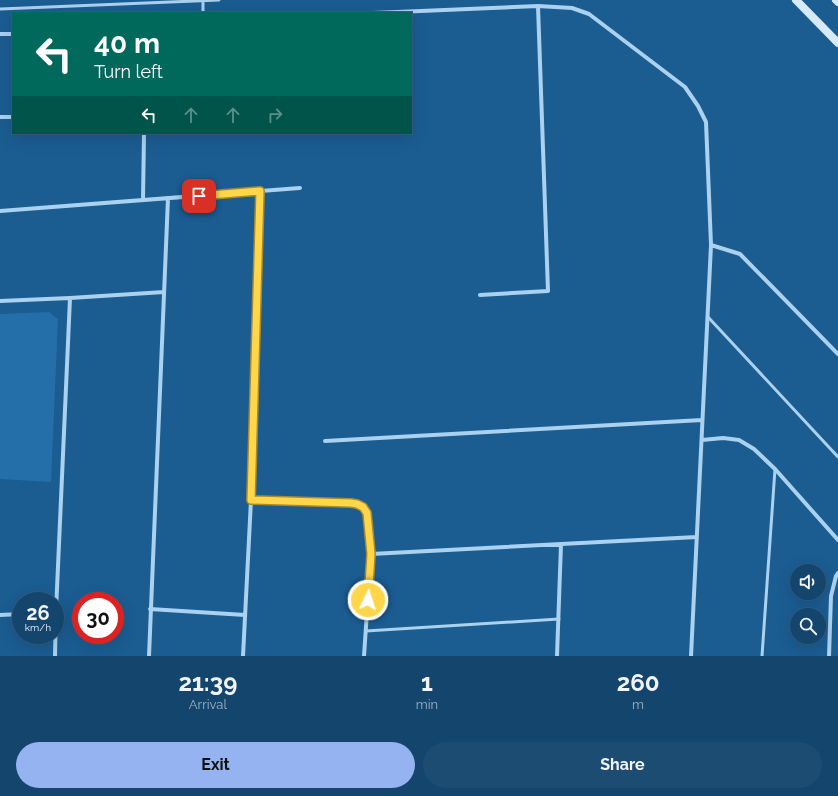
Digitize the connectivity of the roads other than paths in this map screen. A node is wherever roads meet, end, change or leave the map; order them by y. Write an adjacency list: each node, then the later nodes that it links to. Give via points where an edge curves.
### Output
1 (219, 0): 4 (lane)
2 (796, 0): 12 (main road)
3 (836, 0): 5 (main road)
4 (203, 1): 7 (lane); 8 (lane)
5 (838, 2)
6 (538, 6): 9 (street); 21 (street, via 572,8 589,14 685,87 706,122); 23 (street, via 548,291)
7 (0, 9)
8 (203, 12)
9 (396, 12)
10 (0, 34): 11 (street)
11 (12, 34)
12 (838, 42)
13 (0, 117): 14 (street)
14 (12, 117)
15 (144, 134): 19 (street)
16 (300, 188): 17 (street)
17 (260, 191): 18 (street); 33 (street)
18 (168, 198): 19 (street); 22 (street)
19 (143, 200): 20 (street)
20 (0, 211)
21 (711, 245): 26 (street); 27 (street, via 740,254)
22 (164, 292): 24 (street); 40 (street)
23 (480, 295)
24 (70, 298): 25 (street); 39 (street)
25 (0, 301)
26 (708, 317): 28 (street); 31 (lane)
27 (838, 354)
28 (702, 420): 29 (street); 30 (street)
29 (702, 440): 32 (street, via 738,440 754,449); 34 (street)
30 (325, 441)
31 (838, 456)
32 (775, 469): 35 (street); 53 (lane)
33 (251, 500): 37 (street, via 357,504 367,513); 43 (street)
34 (697, 537): 36 (street); 52 (street)
35 (838, 540)
36 (562, 544): 37 (street); 44 (street)
37 (371, 554): 45 (street)
38 (838, 573): 54 (street, via 831,596)
39 (56, 592)
40 (150, 609): 43 (street); 48 (street)
41 (12, 614): 42 (street)
42 (0, 615)
43 (245, 615): 49 (street)
44 (559, 619): 45 (lane); 51 (street)
45 (366, 631): 50 (street)
46 (55, 644): 47 (street)
47 (55, 656)
48 (149, 656)
49 (243, 656)
50 (364, 656)
51 (557, 656)
52 (691, 656)
53 (762, 656)
54 (828, 656)

